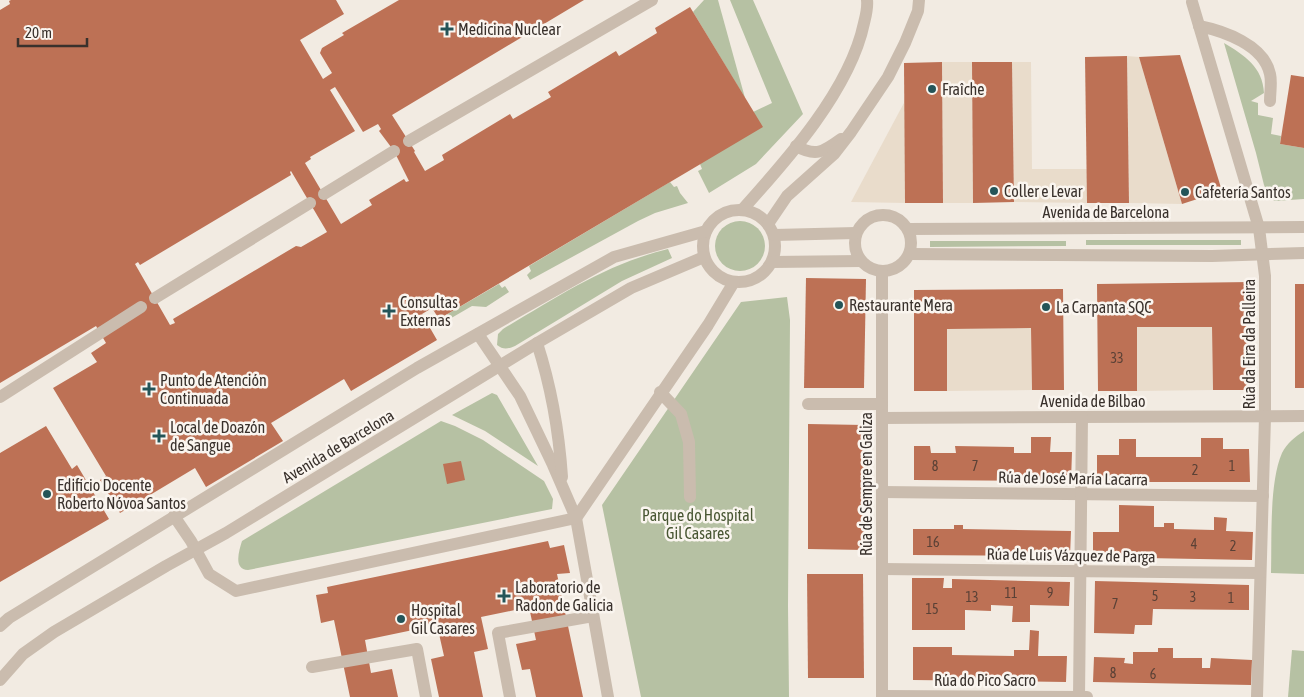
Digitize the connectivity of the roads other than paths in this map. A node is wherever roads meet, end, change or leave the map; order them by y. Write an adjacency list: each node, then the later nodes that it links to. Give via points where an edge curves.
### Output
1 (652, 0): 8 (street)
2 (867, 0): 9 (street, via 861,39 841,81)
3 (919, 0): 7 (street, via 918,11 888,77)
4 (1192, 2): 5 (street, Rúa da Eira da Palleira)
5 (1199, 26): 6 (street, via 1241,40 1260,54 1270,73); 15 (street, Rúa da Eira da Palleira)
6 (1270, 101)
7 (851, 132): 9 (street, via 817,153); 16 (street, via 834,154 786,196)
8 (409, 141)
9 (796, 146): 13 (street)
10 (394, 151): 11 (street)
11 (324, 194)
12 (310, 203): 28 (street)
13 (742, 210): 16 (street, via 752,212); 18 (street, via 721,215)
14 (1304, 227): 15 (street, Avenida de Barcelona)
15 (1259, 228): 17 (street, Avenida de Barcelona); 22 (street, Rúa da Eira da Palleira)
16 (771, 229): 19 (street); 25 (street, via 775,253)
17 (908, 229): 19 (street, via 895,217 886,214 876,215 861,225); 21 (street, via 912,246)
18 (706, 231): 23 (street); 30 (street, Avenida de Barcelona, via 614,257)
19 (856, 233): 24 (street, via 855,248)
20 (1304, 253): 22 (street)
21 (910, 254): 22 (street); 26 (street, via 901,265)
22 (1263, 254): 37 (street, Rúa da Eira da Palleira)
23 (704, 257): 27 (street, via 715,274); 31 (street, Avenida de Barcelona, via 631,288)
24 (861, 261): 25 (street); 26 (street)
25 (772, 262): 27 (street, via 756,279)
26 (882, 272): 36 (street, Rúa de Sempre en Galiza)
27 (734, 282): 33 (street)
28 (155, 298)
29 (141, 307): 34 (street)
30 (478, 334): 32 (street); 46 (street, Avenida de Barcelona)
31 (538, 343): 32 (street, Avenida de Barcelona); 41 (street, via 559,438)
32 (499, 367): 41 (street, via 520,396); 48 (street, Avenida de Barcelona)
33 (660, 392): 45 (street, via 681,414 689,442); 47 (street)
34 (0, 397)
35 (808, 404): 36 (street)
36 (882, 404): 40 (street, Rúa de Sempre en Galiza)
37 (1265, 416): 38 (street, Avenida de Bilbao); 39 (street, Avenida de Bilbao); 44 (street, Rúa da Eira da Palleira)
38 (1304, 416)
39 (1082, 417): 40 (street, Avenida de Bilbao); 43 (street)
40 (882, 418): 42 (street, Rúa de Sempre en Galiza)
41 (562, 487): 47 (street)
42 (882, 492): 43 (street, Rúa de José María Lacarra); 49 (street, Rúa de Sempre en Galiza)
43 (1081, 494): 44 (street, Rúa de José María Lacarra); 50 (street)
44 (1263, 496): 51 (street, Rúa da Eira da Palleira)
45 (690, 497)
46 (174, 516): 48 (street); 53 (street, Avenida de Barcelona)
47 (576, 518): 48 (street, via 236,591 209,574); 52 (street)
48 (196, 550): 55 (street, Avenida de Barcelona, via 36,644)
49 (882, 569): 50 (street, Rúa de Luis Vázquez de Parga); 59 (street, Rúa de Sempre en Galiza)
50 (1081, 571): 51 (street, Rúa de Luis Vázquez de Parga); 60 (street)
51 (1260, 573): 62 (street, Rúa da Eira da Palleira)
52 (593, 616): 57 (street, via 498,633); 58 (street)
53 (0, 626)
54 (312, 667): 56 (street, via 418,649)
55 (0, 680)
56 (426, 697)
57 (510, 697)
58 (608, 697)
59 (882, 697): 60 (street, Rúa do Pico Sacro)
60 (1079, 697): 61 (street, Rúa do Pico Sacro)
61 (1088, 697)
62 (1257, 697)

